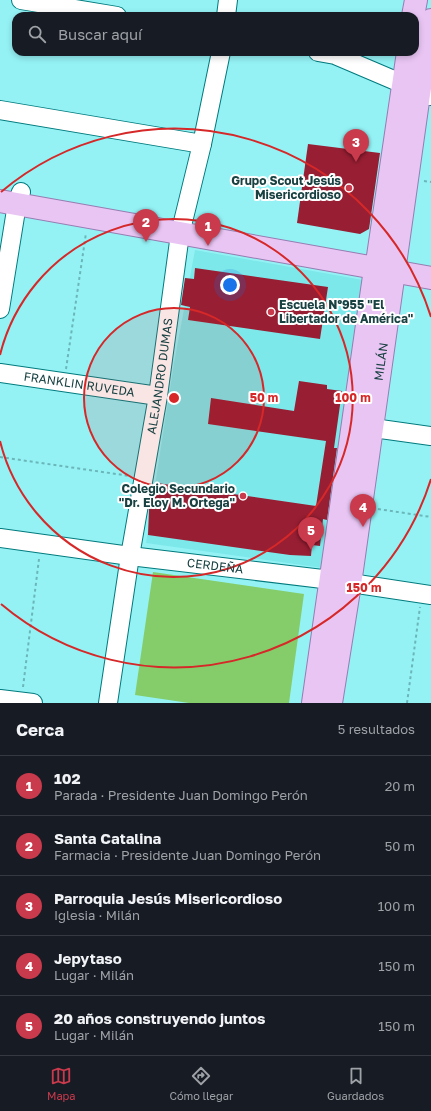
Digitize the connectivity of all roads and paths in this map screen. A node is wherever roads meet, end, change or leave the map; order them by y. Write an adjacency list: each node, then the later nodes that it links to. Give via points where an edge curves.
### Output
1 (21, 0): 4 (street)
2 (228, 0): 5 (street)
3 (416, 0): 6 (main road)
4 (92, 12)
5 (226, 12)
6 (414, 12)
7 (431, 20): 11 (main road, MILÁN)
8 (220, 56): 13 (street, ALEJANDRO DUMAS)
9 (337, 56): 11 (street)
10 (409, 56): 11 (main road, MILÁN)
11 (418, 91): 18 (main road, MILÁN)
12 (0, 110): 13 (street)
13 (202, 144): 16 (street, ALEJANDRO DUMAS)
14 (9, 196): 15 (main road); 16 (main road); 20 (street)
15 (88, 217): 16 (main road); 22 (path)
16 (181, 228): 18 (main road); 23 (street, ALEJANDRO DUMAS)
17 (431, 263): 18 (main road)
18 (386, 264): 19 (main road); 24 (main road, MILÁN)
19 (431, 278)
20 (0, 309)
21 (0, 373): 22 (street, FRANKLIN RUVEDA)
22 (65, 382): 23 (street, FRANKLIN RUVEDA)
23 (158, 396): 27 (street, ALEJANDRO DUMAS)
24 (362, 426): 25 (street); 28 (main road, MILÁN); 33 (main road, MILÁN)
25 (431, 436)
26 (0, 457): 27 (path)
27 (143, 478): 32 (street, ALEJANDRO DUMAS)
28 (361, 506): 29 (path); 33 (main road, MILÁN)
29 (431, 517)
30 (0, 538): 31 (street, CERDEÑA)
31 (41, 544): 32 (street, CERDEÑA); 36 (path)
32 (130, 556): 33 (street, CERDEÑA); 37 (street, ALEJANDRO DUMAS)
33 (341, 582): 34 (street, CERDEÑA); 38 (main road, MILÁN); 39 (main road, MILÁN)
34 (426, 594): 40 (path)
35 (0, 699): 36 (street)
36 (27, 702)
37 (108, 703)
38 (313, 703)
39 (331, 703)
40 (407, 703)

